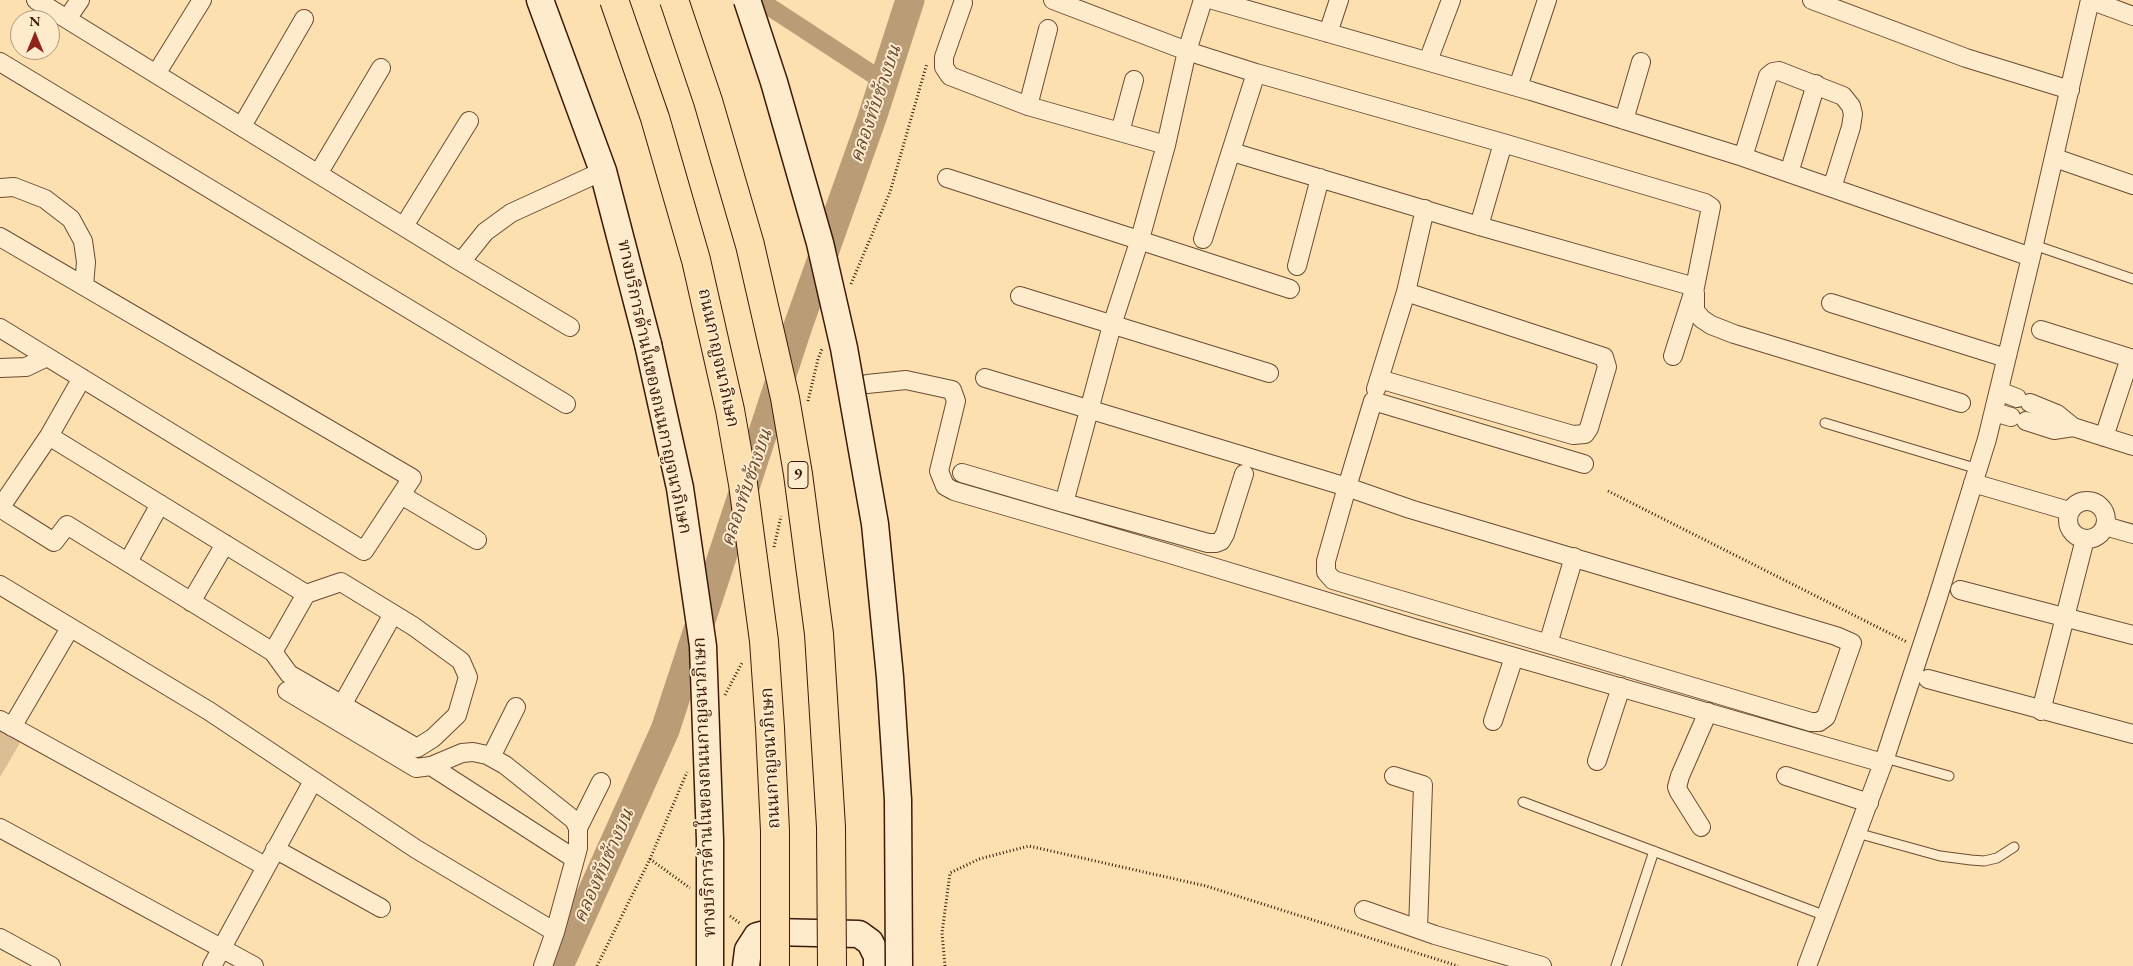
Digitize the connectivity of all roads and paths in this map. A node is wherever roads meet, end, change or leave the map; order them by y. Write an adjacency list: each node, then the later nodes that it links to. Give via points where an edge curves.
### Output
1 (36, 0): 19 (street)
2 (80, 0): 19 (street)
3 (202, 0): 29 (street)
4 (540, 0): 44 (main road, ทางบริการด้านในของถนนกาญจนาภิเษก)
5 (614, 0): 166 (highway, ถนนกาญจนาภิเษก, bridge, via 655,118 696,260 722,371 743,484 764,641 770,728 775,831)
6 (674, 0): 167 (highway, 9, bridge, via 708,101 750,245 785,398 798,474 819,634 831,827)
7 (746, 0): 169 (main road, bridge, via 774,82 820,243 844,348 874,524 890,677 898,800)
8 (1053, 0): 23 (street)
9 (1203, 0): 23 (street)
10 (1212, 0): 16 (street)
11 (1339, 0): 22 (street)
12 (1451, 0): 25 (street)
13 (1547, 0): 32 (street)
14 (1812, 0): 33 (street, via 1966,58)
15 (2090, 0): 18 (street); 33 (street)
16 (1230, 2): 22 (street)
17 (963, 3): 34 (street, via 944,58 946,72)
18 (2133, 16)
19 (68, 19): 29 (street)
20 (304, 19): 37 (street)
21 (1048, 30): 34 (street)
22 (1328, 33): 25 (street)
23 (1186, 51): 28 (street); 40 (street)
24 (0, 62): 85 (street)
25 (1428, 62): 32 (street)
26 (1642, 62): 35 (street)
27 (381, 68): 46 (street)
28 (1256, 73): 39 (street); 41 (street)
29 (156, 74): 37 (street)
30 (1134, 80): 38 (street)
31 (1816, 84): 42 (street, via 1779,71 1768,76); 45 (street); 51 (street, via 1843,96 1853,114 1852,127)
32 (1518, 87): 35 (street)
33 (2070, 90): 43 (street)
34 (1028, 106): 38 (street)
35 (1624, 120): 42 (street)
36 (469, 121): 53 (street)
37 (242, 126): 46 (street)
38 (1120, 132): 40 (street)
39 (1504, 143): 54 (street); 63 (street, via 1710,206 1712,210)
40 (1166, 145): 56 (street)
41 (1232, 152): 48 (street); 57 (street)
42 (1743, 157): 45 (street)
43 (2055, 158): 49 (street); 58 (street)
44 (603, 171): 59 (street, via 511,213 485,232); 164 (main road, ทางบริการด้านในของถนนกาญจนาภิเษก, bridge, via 648,344 680,488 703,646 710,840)
45 (1789, 173): 51 (street)
46 (318, 174): 53 (street)
47 (946, 178): 56 (street)
48 (1320, 178): 52 (street); 60 (street)
49 (2133, 185)
50 (0, 188): 62 (street, via 14,187 45,199 71,219 83,241 86,262)
51 (1832, 188): 58 (street)
52 (1425, 209): 54 (street); 65 (street)
53 (404, 226): 59 (street)
54 (1479, 226): 63 (street)
55 (0, 237): 62 (street)
56 (1140, 239): 64 (street); 68 (street)
57 (1203, 240)
58 (2033, 251): 61 (lane); 74 (street)
59 (461, 262): 69 (street)
60 (1297, 266)
61 (2133, 278)
62 (84, 286): 99 (street, via 412,478)
63 (1695, 288): 72 (street); 84 (street, via 1696,311 1711,325)
64 (1290, 289)
65 (1406, 292): 80 (street); 80 (street, via 1604,357 1607,367 1589,428 1585,434 1573,435)
66 (1020, 296): 68 (street)
67 (1831, 303): 74 (street)
68 (1112, 325): 77 (street); 86 (street)
69 (570, 327)
70 (0, 328): 73 (street)
71 (2040, 330): 75 (street)
72 (1673, 356)
73 (47, 357): 76 (street, via 26,367); 78 (street)
74 (2006, 358): 82 (street)
75 (2132, 358): 91 (street)
76 (0, 368)
77 (1269, 373)
78 (82, 378): 90 (street); 99 (street, via 364,551)
79 (985, 378): 86 (street)
80 (1379, 379): 83 (street)
81 (867, 384): 122 (street, via 906,380 952,390 956,401 939,471 945,486 954,491)
82 (1999, 391): 87 (street); 89 (street, via 2057,414)
83 (1373, 401): 93 (street); 97 (street)
84 (1961, 402)
85 (566, 404)
86 (1090, 408): 97 (street); 100 (street)
87 (1994, 412): 89 (street, via 2054,430); 96 (street)
88 (1825, 423): 96 (lane)
89 (2073, 427): 91 (street)
90 (49, 436): 101 (street); 102 (street)
91 (2104, 437): 92 (street)
92 (2133, 446)
93 (1584, 464)
94 (962, 473): 100 (street)
95 (1244, 474): 100 (street, via 1225,534 1222,541 1216,543)
96 (1976, 476): 103 (street); 120 (street)
97 (1347, 487): 109 (street); 119 (street, via 1326,561 1326,572 1333,580)
98 (1608, 491): 120 (path)
99 (401, 495): 107 (street)
100 (1064, 503)
101 (160, 504): 108 (street); 110 (street)
102 (0, 508): 110 (street, via 54,542 67,525)
103 (2069, 511): 104 (street, via 2078,502 2097,503 2106,513); 106 (street, via 2070,529)
104 (2105, 526): 105 (street); 106 (street, via 2097,536)
105 (2133, 534)
106 (2085, 539): 116 (street)
107 (477, 540)
108 (225, 544): 113 (street); 114 (street)
109 (1574, 557): 119 (street); 119 (street, via 1852,643 1826,717 1819,722)
110 (128, 562): 114 (street)
111 (0, 585): 117 (street)
112 (1960, 590): 116 (street)
113 (306, 594): 115 (street, via 341,582); 121 (street)
114 (191, 602): 121 (street)
115 (393, 614): 126 (street); 126 (street, via 461,660 468,677 457,715 417,748)
116 (2065, 617): 118 (street); 128 (street)
117 (70, 628): 131 (street); 140 (street, via 255,740)
118 (2133, 635)
119 (1548, 644)
120 (1921, 649): 135 (street)
121 (273, 652): 126 (street, via 289,674)
122 (1514, 657): 124 (street); 130 (street)
123 (1928, 680): 128 (street)
124 (1621, 687): 129 (street); 134 (street)
125 (287, 691): 136 (street, via 410,765 416,768)
126 (342, 705)
127 (516, 707): 133 (street)
128 (2041, 711): 132 (street)
129 (1708, 712): 135 (street); 144 (street, via 1678,786)
130 (1493, 721)
131 (6, 724): 152 (street)
132 (2133, 734)
133 (491, 757): 136 (street, via 462,753); 146 (street, via 563,810)
134 (1597, 761)
135 (1884, 761): 139 (lane); 143 (street)
136 (431, 766): 151 (street)
137 (1394, 776): 156 (street, via 1423,785)
138 (1786, 776): 143 (street)
139 (1949, 776)
140 (313, 781): 149 (street); 157 (street, via 416,849)
141 (601, 782): 146 (street)
142 (1523, 802): 150 (lane)
143 (1869, 803): 147 (street)
144 (1701, 826)
145 (0, 828): 159 (street)
146 (578, 828): 151 (street)
147 (1858, 833): 148 (lane, via 1923,852 1971,860 1997,858); 155 (street)
148 (2014, 847)
149 (275, 850): 152 (street); 153 (street)
150 (1654, 851): 155 (lane); 173 (lane)
151 (575, 859): 157 (street)
152 (265, 866): 159 (street)
153 (381, 908)
154 (1364, 910): 156 (street)
155 (1826, 916): 174 (street)
156 (1418, 929): 172 (street)
157 (555, 932): 163 (street)
158 (0, 938): 160 (street)
159 (222, 948): 161 (street); 162 (street)
160 (51, 966)
161 (212, 966)
162 (254, 966)
163 (543, 966)
164 (710, 966)
165 (746, 966): 168 (main road, via 748,950 757,936 773,932 859,934 870,942 877,956)
166 (775, 966)
167 (832, 966)
168 (877, 966)
169 (899, 966)
170 (945, 966): 171 (path, via 942,933 950,873 979,859 1029,846 1206,886)
171 (1458, 966)
172 (1542, 966)
173 (1616, 966)
174 (1807, 966)

